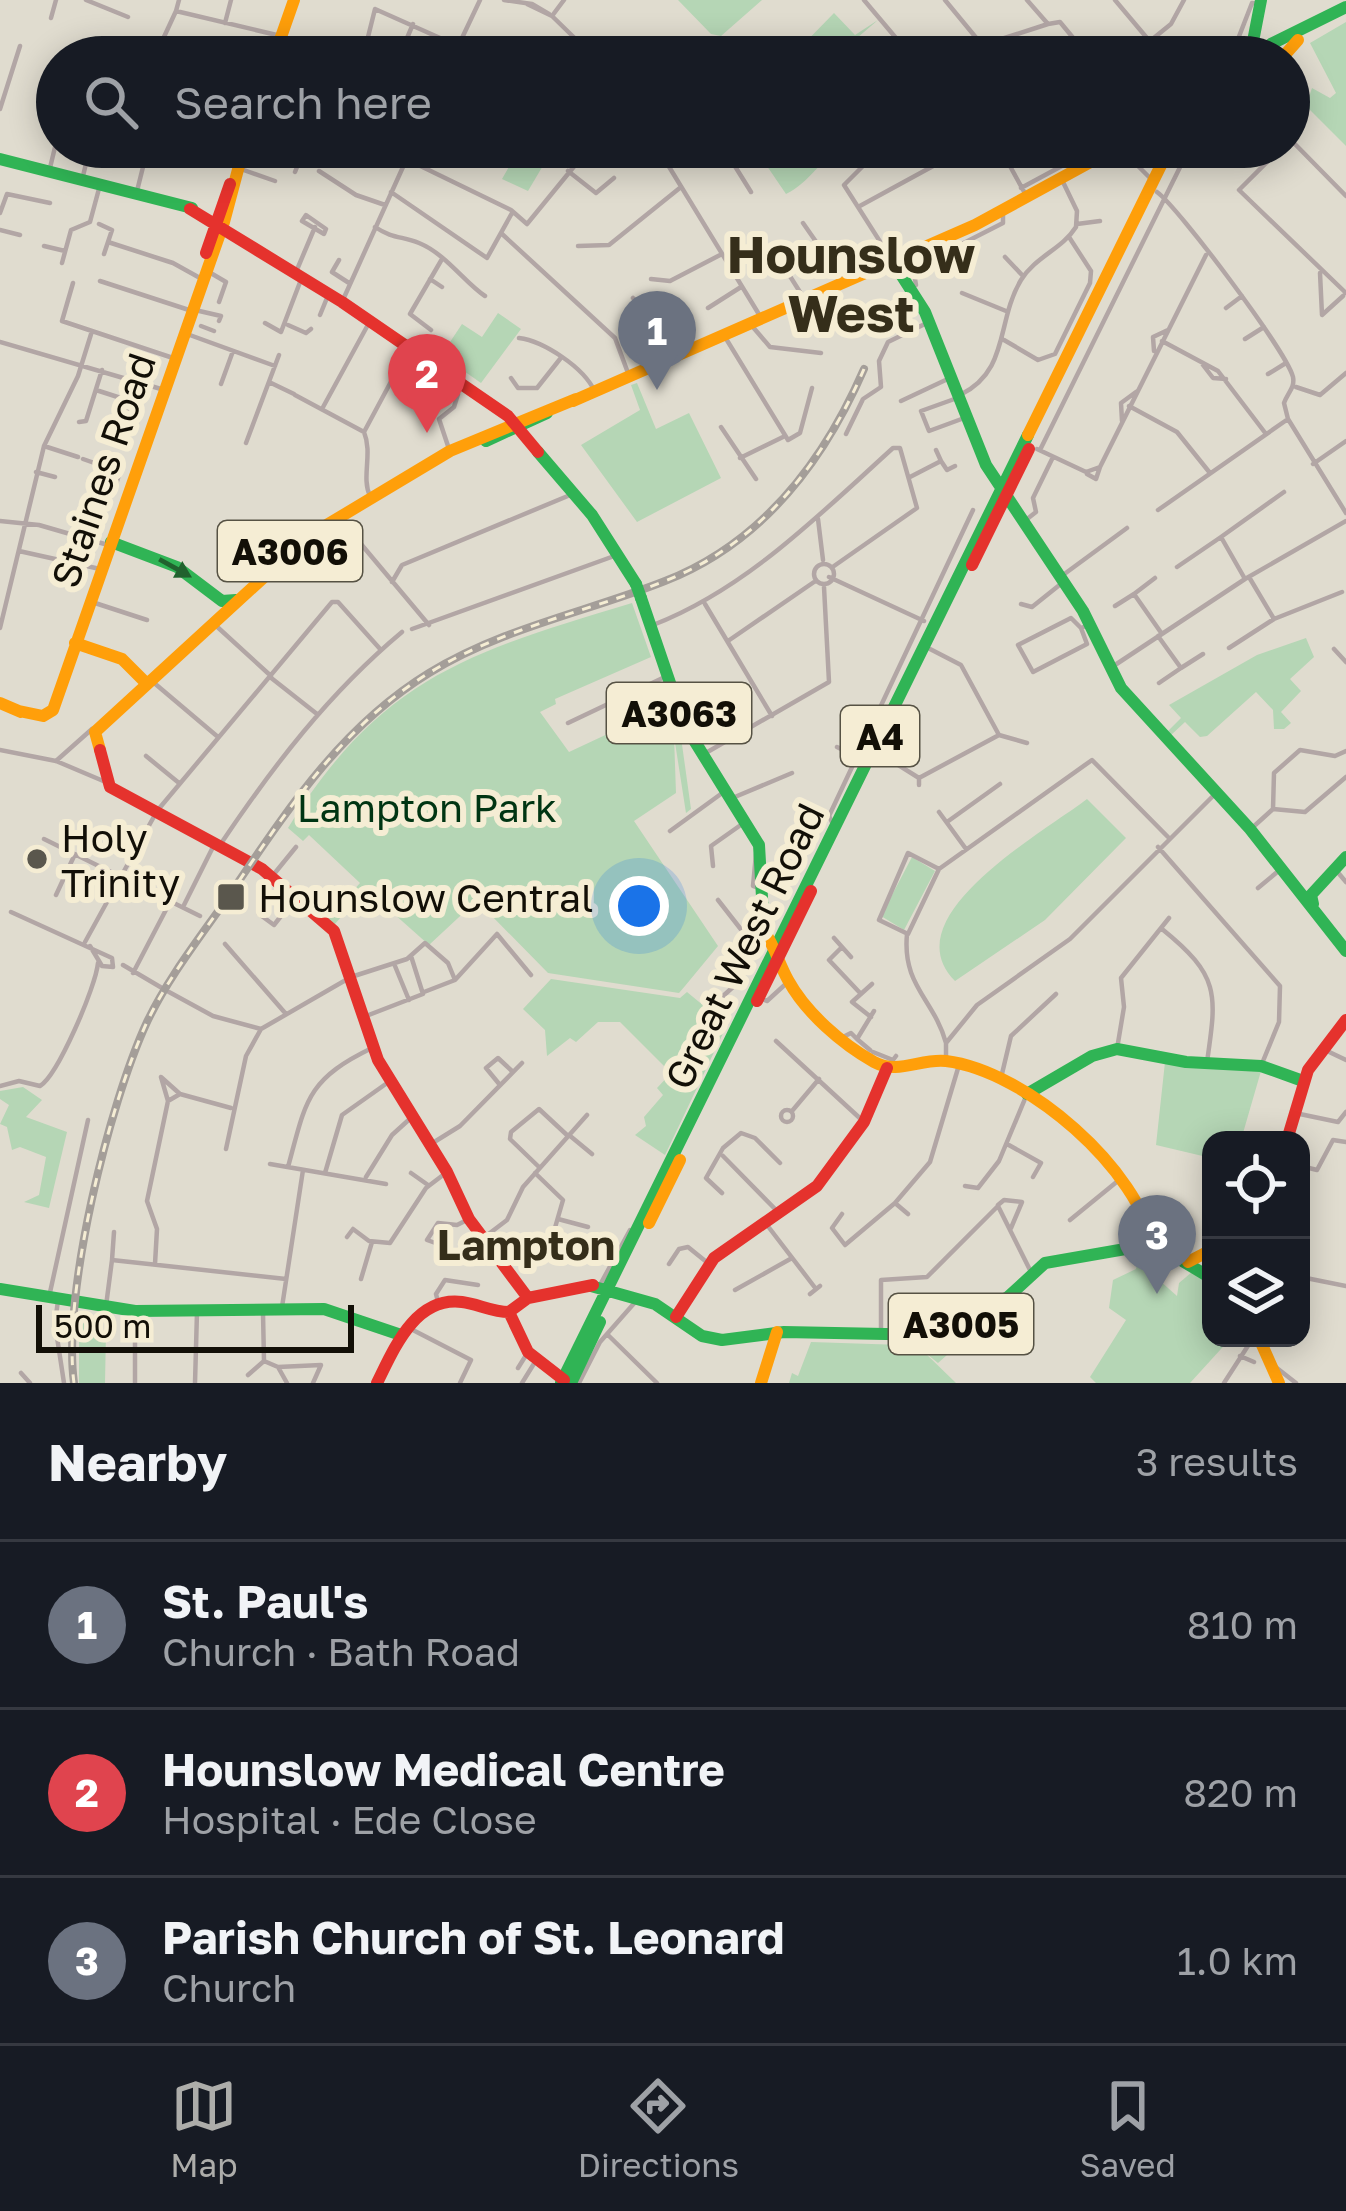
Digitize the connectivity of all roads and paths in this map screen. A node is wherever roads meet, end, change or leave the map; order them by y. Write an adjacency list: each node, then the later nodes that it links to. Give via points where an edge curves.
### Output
1 (56, 0): 20 (street)
2 (86, 0): 19 (street)
3 (179, 0): 17 (street)
4 (231, 0): 21 (street)
5 (294, 0): 26 (main road)
6 (480, 0): 30 (street)
7 (504, 0): 14 (street)
8 (564, 0): 18 (street)
9 (864, 0): 32 (street)
10 (945, 0): 33 (street)
11 (1027, 0): 23 (street)
12 (1115, 0): 36 (street)
13 (1184, 0): 37 (street)
14 (526, 2): 18 (street)
15 (1262, 3): 38 (street, via 1252,3); 39 (main road); 40 (main road)
16 (1340, 8): 41 (main road); 42 (main road)
17 (176, 11): 21 (street); 24 (street)
18 (550, 15): 31 (street)
19 (128, 17)
20 (51, 18)
21 (225, 23): 25 (street)
22 (413, 23): 27 (street, via 376,9); 28 (street); 29 (street)
23 (1048, 24): 34 (street); 35 (street, via 1060,22)
24 (165, 36)
25 (277, 36)
26 (281, 36)
27 (368, 36)
28 (408, 36)
29 (441, 36)
30 (463, 36)
31 (572, 36)
32 (894, 36)
33 (976, 36)
34 (1014, 36)
35 (1072, 36)
36 (1146, 36)
37 (1156, 36)
38 (1248, 36)
39 (1251, 36)
40 (1268, 36)
41 (1283, 36)
42 (1303, 36)
43 (20, 46): 44 (street)
44 (0, 109)
45 (0, 158): 68 (main road)
46 (1310, 160): 82 (street)
47 (50, 168): 68 (street)
48 (85, 168): 73 (street)
49 (143, 168): 81 (street)
50 (239, 168): 70 (main road, Staines Road)
51 (297, 168): 69 (street)
52 (402, 168): 78 (street)
53 (418, 168): 86 (street)
54 (571, 168): 67 (street)
55 (669, 168): 76 (street)
56 (736, 168): 79 (street)
57 (859, 168): 85 (street, via 844,182)
58 (930, 168): 85 (street)
59 (1016, 168): 80 (street)
60 (1063, 168): 80 (street)
61 (1080, 168): 72 (main road, A3006)
62 (1138, 168): 77 (street)
63 (1166, 168): 77 (main road, Great West Road / A4)
64 (1174, 168): 77 (street)
65 (1261, 168): 114 (street, via 1239,190)
66 (319, 171): 84 (street)
67 (568, 171): 71 (street, via 596,193); 86 (street, via 531,223)
68 (49, 172): 73 (main road)
69 (295, 172)
70 (237, 175): 74 (street); 89 (main road, Staines Road)
71 (614, 178)
72 (1061, 178): 80 (main road, A3006); 92 (street)
73 (83, 179): 75 (main road); 81 (street)
74 (275, 181)
75 (100, 185): 81 (main road); 103 (street, via 90,222 73,227)
76 (681, 188): 102 (street, via 609,245); 105 (street)
77 (1158, 190): 107 (street); 205 (main road, Great West Road / A4); 221 (main road, Great West Road / A4)
78 (391, 192): 84 (street); 96 (street, via 487,258)
79 (751, 192)
80 (1024, 192): 100 (main road, A3006)
81 (136, 193): 89 (main road)
82 (1346, 196)
83 (50, 203): 87 (street, via 7,194)
84 (385, 205): 94 (street)
85 (858, 207): 111 (street)
86 (513, 212): 96 (street)
87 (0, 213)
88 (1100, 221): 92 (street)
89 (221, 223): 113 (main road, Staines Road); 115 (main road, A3063)
90 (803, 223): 122 (street)
91 (99, 224): 99 (street, via 111,227)
92 (1077, 224): 98 (street)
93 (315, 225): 115 (street)
94 (375, 227): 109 (street); 121 (street)
95 (0, 230): 97 (street)
96 (501, 233): 172 (street, via 617,339)
97 (20, 236)
98 (1070, 237): 116 (street); 155 (street, via 1090,283 1055,353 1038,360)
99 (108, 242): 104 (street); 113 (street)
100 (944, 244): 111 (main road, A3006); 123 (street)
101 (44, 246): 103 (street)
102 (578, 246)
103 (64, 251): 112 (street)
104 (104, 254)
105 (722, 254): 118 (street, via 670,281); 125 (street)
106 (776, 254): 132 (street)
107 (1206, 255): 128 (street); 149 (street)
108 (1005, 257): 116 (street)
109 (442, 259): 117 (street); 133 (street, via 482,294)
110 (339, 260): 121 (street, via 332,272)
111 (893, 262): 122 (main road, A3006); 141 (main road)
112 (62, 263)
113 (204, 268): 131 (street, via 226,282); 138 (main road, Staines Road)
114 (1320, 273): 127 (street); 127 (street, via 1322,315)
115 (299, 275): 129 (main road, A3063); 144 (street)
116 (1023, 276): 136 (street)
117 (430, 279): 124 (street); 148 (street, via 410,314)
118 (650, 279)
119 (100, 281): 138 (street)
120 (73, 283): 150 (street, via 60,318)
121 (350, 283): 129 (street)
122 (844, 284): 132 (main road, A3006)
123 (916, 285)
124 (442, 287)
125 (741, 287): 134 (street); 143 (street)
126 (962, 293): 136 (street)
127 (1345, 294)
128 (1243, 296): 135 (street); 146 (street)
129 (335, 297): 137 (street); 140 (main road, A3063)
130 (632, 298): 165 (street, via 649,315)
131 (219, 302)
132 (806, 302): 143 (main road, A3006)
133 (472, 303)
134 (708, 308)
135 (1226, 308)
136 (1006, 311): 155 (street)
137 (320, 314)
138 (188, 319): 139 (street); 159 (street); 163 (main road, Staines Road)
139 (219, 321)
140 (370, 321): 158 (main road, A3063); 188 (street)
141 (929, 322): 173 (main road); 201 (street, via 888,342 880,387 864,397 847,433)
142 (265, 323): 144 (street, via 281,332)
143 (758, 324): 152 (main road, A3006); 160 (street, via 770,347)
144 (288, 325): 147 (street)
145 (201, 326): 151 (street)
146 (1264, 327): 154 (street); 166 (street)
147 (311, 328)
148 (431, 330)
149 (1168, 330): 156 (street); 162 (street, via 1154,337)
150 (92, 331): 163 (street); 167 (street)
151 (214, 331)
152 (725, 337): 165 (main road, A3006); 200 (street)
153 (519, 338): 164 (street)
154 (1245, 339)
155 (1004, 340): 184 (street, via 983,381)
156 (1162, 341): 162 (street); 199 (street, via 1226,379)
157 (0, 342): 167 (street)
158 (410, 348): 194 (main road, A3063); 198 (street)
159 (233, 351): 168 (street); 177 (street)
160 (816, 351)
161 (279, 355): 168 (street)
162 (1154, 356): 183 (street)
163 (173, 358): 181 (main road, Staines Road)
164 (560, 358): 174 (street, via 537,388 518,388); 182 (street)
165 (666, 362): 172 (main road, A3006)
166 (1286, 363): 171 (street); 178 (street)
167 (82, 364): 169 (street); 204 (street)
168 (275, 366): 176 (street)
169 (102, 370): 180 (street); 181 (street)
170 (1346, 373): 178 (street, via 1321,395)
171 (1268, 374)
172 (629, 377): 182 (main road, A3006)
173 (952, 377): 184 (main road); 186 (street)
174 (512, 378)
175 (420, 380): 206 (street, via 427,371 458,394 439,419)
176 (269, 382): 188 (street); 203 (street)
177 (221, 384)
178 (1293, 386): 191 (street, via 1284,403)
179 (812, 388): 200 (street, via 800,433)
180 (96, 390): 189 (street, via 127,400); 193 (street)
181 (162, 390): 233 (main road, Staines Road)
182 (595, 392): 185 (main road, A3006)
183 (1136, 392): 187 (street); 192 (street, via 1121,404)
184 (960, 396): 190 (main road); 190 (street, via 921,411 929,431)
185 (576, 399): 194 (main road, A3006); 194 (main road, A3006)
186 (901, 400)
187 (1129, 406): 192 (street); 214 (street, via 1177,432)
188 (322, 409): 198 (street)
189 (126, 417): 195 (street); 197 (street)
190 (968, 417): 221 (main road)
191 (1288, 418): 199 (street); 211 (street)
192 (1122, 421): 208 (street, via 1100,467 1086,472)
193 (79, 422)
194 (518, 423): 206 (main road, A3006); 220 (main road, A3063)
195 (136, 426)
196 (721, 427): 209 (street)
197 (122, 431)
198 (364, 432): 222 (street)
199 (1266, 434): 214 (street)
200 (783, 436): 209 (street)
201 (859, 436)
202 (1346, 441): 211 (street)
203 (246, 443)
204 (44, 446): 213 (street); 218 (street, via 120,472)
205 (1035, 448): 208 (street); 221 (main road, Great West Road / A4)
206 (455, 450): 222 (main road, A3006)
207 (936, 450): 210 (street)
208 (1053, 457): 228 (street, via 1033,498 1036,512)
209 (740, 458): 217 (street)
210 (941, 461): 212 (street, via 947,470); 216 (street)
211 (1313, 464): 225 (street)
212 (955, 466)
213 (36, 472): 215 (street); 229 (street)
214 (1210, 473): 224 (street)
215 (56, 477)
216 (910, 477): 226 (street, via 898,447); 239 (street, via 918,506)
217 (756, 479)
218 (116, 484)
219 (1284, 491): 232 (street)
220 (574, 493): 236 (main road, A3063); 238 (street)
221 (1002, 495): 228 (main road); 230 (main road, Great West Road / A4); 270 (main road, Great West Road / A4)
222 (370, 496): 256 (main road, A3006)
223 (973, 510): 230 (street)
224 (1158, 510)
225 (1346, 517): 245 (street)
226 (818, 518): 237 (street); 253 (street)
227 (0, 521): 229 (street)
228 (1022, 523): 246 (main road)
229 (26, 525): 233 (street); 235 (street)
230 (977, 528): 259 (main road, Great West Road / A4)
231 (1127, 528): 246 (street)
232 (1221, 537): 240 (street); 245 (street)
233 (109, 543): 241 (main road, Staines Road); 256 (main road, one-way to 256, via 177,567)
234 (361, 544): 242 (street)
235 (19, 551): 241 (street); 261 (street)
236 (617, 555): 260 (street); 262 (main road, A3063)
237 (824, 561): 239 (street); 248 (street)
238 (403, 565): 242 (street); 247 (street)
239 (834, 566): 243 (street)
240 (1177, 567)
241 (100, 568): 252 (main road, Staines Road)
242 (383, 571): 247 (street)
243 (829, 577): 249 (street); 259 (street)
244 (1156, 578): 251 (street)
245 (1247, 578): 258 (street); 266 (street)
246 (1060, 581): 254 (street, via 1032,608); 263 (main road)
247 (392, 582): 260 (street)
248 (814, 582): 249 (street); 267 (street)
249 (824, 587): 283 (street, via 829,682)
250 (1342, 592): 258 (street)
251 (1133, 594): 255 (street); 266 (street)
252 (89, 602): 257 (street); 268 (main road, Staines Road)
253 (705, 604): 262 (street); 267 (street)
254 (1021, 604)
255 (1115, 606)
256 (217, 611): 278 (street, via 230,640); 279 (main road, A3006)
257 (147, 620)
258 (1274, 620): 269 (street)
259 (928, 624): 294 (main road, Great West Road / A4)
260 (429, 625): 264 (street)
261 (1, 626)
262 (652, 626): 277 (main road, A3063)
263 (1086, 626): 263 (street, via 1087,644 1033,672 1018,645 1071,618); 276 (main road)
264 (412, 629)
265 (402, 632): 271 (street)
266 (1160, 635): 275 (street); 276 (street)
267 (728, 641): 283 (street)
268 (75, 643): 279 (main road, via 122,659); 281 (main road, Staines Road, via 47,722)
269 (1228, 648)
270 (930, 649): 286 (street, via 961,665); 294 (main road, Great West Road / A4)
271 (381, 650): 278 (street, via 335,601); 282 (street)
272 (1334, 650): 274 (street)
273 (1203, 654): 275 (street)
274 (1346, 662)
275 (1180, 668): 280 (street)
276 (1110, 669): 301 (main road)
277 (669, 676): 284 (street); 292 (main road, A3063)
278 (270, 677): 282 (street); 287 (street)
279 (145, 682): 285 (main road, A3006); 287 (street)
280 (1159, 683)
281 (0, 703)
282 (316, 714): 312 (street)
283 (772, 716): 292 (street)
284 (568, 723)
285 (96, 728): 295 (street); 298 (main road)
286 (999, 735): 288 (street); 294 (street, via 919,781)
287 (218, 737): 299 (street)
288 (1027, 743)
289 (837, 746): 294 (street)
290 (0, 750): 295 (street)
291 (1346, 751): 303 (street, via 1300,750 1274,773)
292 (703, 755): 302 (main road, A3063)
293 (146, 756): 299 (street)
294 (868, 758): 346 (main road, Great West Road / A4); 346 (main road, Great West Road / A4)
295 (56, 761): 298 (street)
296 (792, 773): 302 (street)
297 (1346, 777): 303 (street, via 1306,812)
298 (108, 783): 304 (main road)
299 (179, 783): 304 (street)
300 (1000, 784): 307 (street)
301 (1217, 792): 308 (main road); 310 (street)
302 (727, 795): 306 (main road, A3063); 309 (street)
303 (1274, 809): 308 (street)
304 (157, 812): 312 (main road); 322 (street)
305 (939, 812): 307 (street)
306 (746, 822): 318 (street, via 711,846); 337 (main road, A3063, via 761,851)
307 (947, 822): 314 (street)
308 (1250, 830): 319 (main road)
309 (670, 831)
310 (1168, 837): 313 (street); 314 (street, via 1092,760)
311 (44, 838): 316 (street)
312 (218, 843): 323 (main road); 331 (street)
313 (1158, 847): 367 (street, via 1070,939 989,994); 381 (street, via 1280,986 1279,1022)
314 (966, 849): 321 (street)
315 (296, 852): 323 (street)
316 (75, 854): 322 (street); 326 (street)
317 (1346, 857): 320 (main road)
318 (713, 866)
319 (1282, 868): 325 (street); 327 (main road)
320 (1335, 868): 324 (street); 327 (main road)
321 (939, 869): 339 (street); 339 (street, via 908,853 878,917)
322 (121, 876): 329 (street); 341 (street)
323 (272, 876): 328 (main road)
324 (1346, 882)
325 (1258, 888)
326 (56, 895)
327 (1307, 895): 344 (main road)
328 (297, 896): 333 (street, via 274,925); 354 (main road, via 338,937)
329 (170, 901): 331 (street); 369 (street, via 128,969 213,1016)
330 (718, 901): 338 (street)
331 (183, 908): 334 (street)
332 (11, 912): 341 (street)
333 (260, 914)
334 (200, 916)
335 (1169, 918): 336 (street)
336 (1162, 928): 374 (street, via 1121,978); 380 (street, via 1211,982)
337 (763, 929): 338 (street); 346 (main road)
338 (745, 930): 361 (street, via 753,950)
339 (908, 934): 365 (street, via 910,979)
340 (834, 938): 343 (street)
341 (88, 944): 345 (street); 349 (street)
342 (225, 944): 364 (street)
343 (842, 947): 348 (street); 359 (street, via 829,960)
344 (1346, 952)
345 (106, 955): 349 (street); 351 (street, via 115,963)
346 (775, 955): 356 (main road); 362 (main road, Great West Road / A4); 456 (main road, Great West Road / A4)
347 (411, 956): 350 (street); 355 (street, via 429,945); 358 (street)
348 (851, 957)
349 (98, 961): 351 (street); 353 (street)
350 (394, 963): 354 (street); 363 (street)
351 (105, 969): 353 (street)
352 (531, 975): 355 (street, via 497,934)
353 (96, 977): 389 (street, via 40,1086)
354 (351, 977): 364 (street); 366 (main road)
355 (454, 980): 358 (street)
356 (788, 982): 362 (street, via 767,1001); 370 (main road)
357 (872, 984): 359 (street)
358 (424, 992): 363 (street)
359 (861, 994): 370 (street, via 852,1002 872,1014)
360 (1056, 994): 384 (street, via 1011,1036)
361 (722, 997)
362 (759, 998): 456 (main road, Great West Road / A4)
363 (409, 1000): 366 (street)
364 (286, 1015): 369 (street)
365 (939, 1016): 367 (street); 372 (street)
366 (361, 1018): 373 (main road)
367 (957, 1028): 372 (street)
368 (1344, 1028): 375 (main road)
369 (261, 1029): 393 (street)
370 (850, 1038): 376 (main road)
371 (776, 1041): 385 (street)
372 (946, 1043): 379 (street)
373 (372, 1048): 386 (main road); 411 (street, via 316,1082)
374 (1117, 1049): 380 (main road); 391 (main road)
375 (1325, 1050): 377 (street); 387 (main road)
376 (881, 1058): 379 (main road); 400 (main road)
377 (1343, 1060): 382 (street)
378 (522, 1063): 383 (street)
379 (952, 1063): 384 (main road); 425 (street, via 936,1150)
380 (1207, 1063): 381 (main road)
381 (1261, 1066): 387 (main road)
382 (1338, 1069)
383 (513, 1072): 388 (street); 388 (street, via 500,1058 490,1064 487,1073)
384 (1001, 1078): 391 (main road)
385 (819, 1079): 394 (street); 400 (street)
386 (390, 1081): 398 (main road); 417 (street, via 342,1115)
387 (1303, 1081): 395 (main road)
388 (500, 1085): 404 (street)
389 (0, 1086)
390 (180, 1094): 392 (street); 392 (street, via 161,1077); 393 (street)
391 (1027, 1094): 405 (street); 420 (main road)
392 (168, 1101): 447 (street, via 147,1201 157,1229)
393 (233, 1108): 406 (street)
394 (792, 1111)
395 (1295, 1113): 396 (street, via 1333,1122); 401 (main road)
396 (1346, 1113)
397 (587, 1114): 402 (street)
398 (413, 1116): 404 (main road); 419 (street)
399 (87, 1122): 461 (street)
400 (864, 1122): 429 (main road, via 817,1186)
401 (1290, 1131)
402 (568, 1135): 407 (street); 414 (street); 414 (street, via 537,1105 507,1136)
403 (1346, 1142): 412 (street, via 1333,1140 1318,1170)
404 (431, 1144): 416 (main road)
405 (1006, 1144): 418 (street, via 1040,1162); 423 (street, via 978,1188)
406 (226, 1149)
407 (592, 1154)
408 (723, 1156): 409 (street, via 744,1132); 424 (street, via 706,1181); 429 (street)
409 (779, 1163)
410 (271, 1164): 411 (street)
411 (288, 1168): 413 (street)
412 (1310, 1168)
413 (303, 1170): 417 (street); 452 (street)
414 (538, 1170): 431 (street, via 563,1200); 438 (street, via 507,1220)
415 (411, 1172): 422 (street)
416 (447, 1172): 422 (street); 430 (main road)
417 (325, 1174): 419 (street)
418 (1034, 1177)
419 (364, 1180): 421 (street)
420 (1119, 1180): 432 (street); 442 (main road, via 1153,1229)
421 (386, 1184)
422 (428, 1185): 439 (street, via 394,1240)
423 (965, 1186)
424 (722, 1193)
425 (895, 1203): 427 (street, via 845,1245 832,1228); 428 (street)
426 (998, 1205): 435 (street); 435 (street, via 1022,1202); 474 (street, via 927,1277 881,1280)
427 (842, 1214)
428 (908, 1214)
429 (781, 1215): 433 (main road)
430 (469, 1219): 438 (main road); 441 (street, via 438,1223 427,1240)
431 (558, 1219): 434 (street); 440 (street)
432 (1070, 1220)
433 (767, 1225): 444 (street); 449 (main road)
434 (588, 1227)
435 (1011, 1228): 451 (street)
436 (114, 1232): 445 (street)
437 (347, 1237): 439 (street, via 353,1229)
438 (486, 1237): 462 (main road)
439 (372, 1242): 453 (street)
440 (550, 1245)
441 (444, 1246)
442 (1154, 1249): 446 (main road, A3005); 451 (main road, A3005, via 1053,1261)
443 (1202, 1255): 446 (main road)
444 (793, 1258): 459 (street); 460 (street)
445 (112, 1260): 447 (street); 465 (street)
446 (1188, 1262): 450 (main road, A3005)
447 (155, 1264): 452 (street)
448 (669, 1264): 449 (street, via 688,1247)
449 (709, 1264): 471 (main road)
450 (1202, 1271)
451 (1031, 1272): 474 (main road, A3005, via 1008,1298 944,1333)
452 (286, 1279): 467 (street)
453 (361, 1279)
454 (1310, 1279): 457 (street)
455 (478, 1285): 464 (street, via 445,1280)
456 (604, 1285): 462 (main road, A3005); 463 (main road, A3005); 478 (main road, Great West Road / A4); 488 (main road, Great West Road / A4)
457 (1345, 1288)
458 (0, 1289): 461 (main road)
459 (815, 1289)
460 (735, 1290)
461 (54, 1298): 465 (main road); 490 (street)
462 (528, 1298): 469 (main road, A3005)
463 (638, 1299): 471 (main road, A3005); 475 (street)
464 (438, 1302): 469 (main road); 472 (main road)
465 (105, 1308): 466 (main road)
466 (135, 1311): 468 (main road); 491 (street)
467 (281, 1311): 470 (main road); 472 (main road, via 324,1310)
468 (197, 1312): 470 (main road); 492 (street)
469 (508, 1312): 480 (main road)
470 (263, 1313): 481 (street)
471 (676, 1317): 473 (main road, A3005, via 713,1340)
472 (405, 1332): 495 (main road); 496 (street, via 471,1360)
473 (777, 1332): 474 (main road, A3005); 499 (main road)
474 (881, 1334)
475 (608, 1335): 478 (street); 498 (street)
476 (1248, 1347): 479 (street)
477 (1262, 1347): 483 (main road)
478 (590, 1349): 488 (main road, Great West Road / A4)
479 (1240, 1356): 482 (street); 500 (street)
480 (537, 1359): 485 (street); 488 (main road); 497 (street)
481 (264, 1361): 484 (street); 487 (street)
482 (1254, 1362)
483 (1274, 1365): 501 (main road); 502 (street)
484 (278, 1367): 493 (street); 494 (street, via 321,1365)
485 (518, 1368)
486 (22, 1373): 489 (street)
487 (248, 1375)
488 (568, 1380)
489 (31, 1381)
490 (64, 1383)
491 (135, 1383)
492 (195, 1383)
493 (287, 1383)
494 (313, 1383)
495 (377, 1383)
496 (460, 1383)
497 (522, 1383)
498 (657, 1383)
499 (761, 1383)
500 (1224, 1383)
501 (1279, 1383)
502 (1296, 1383)

